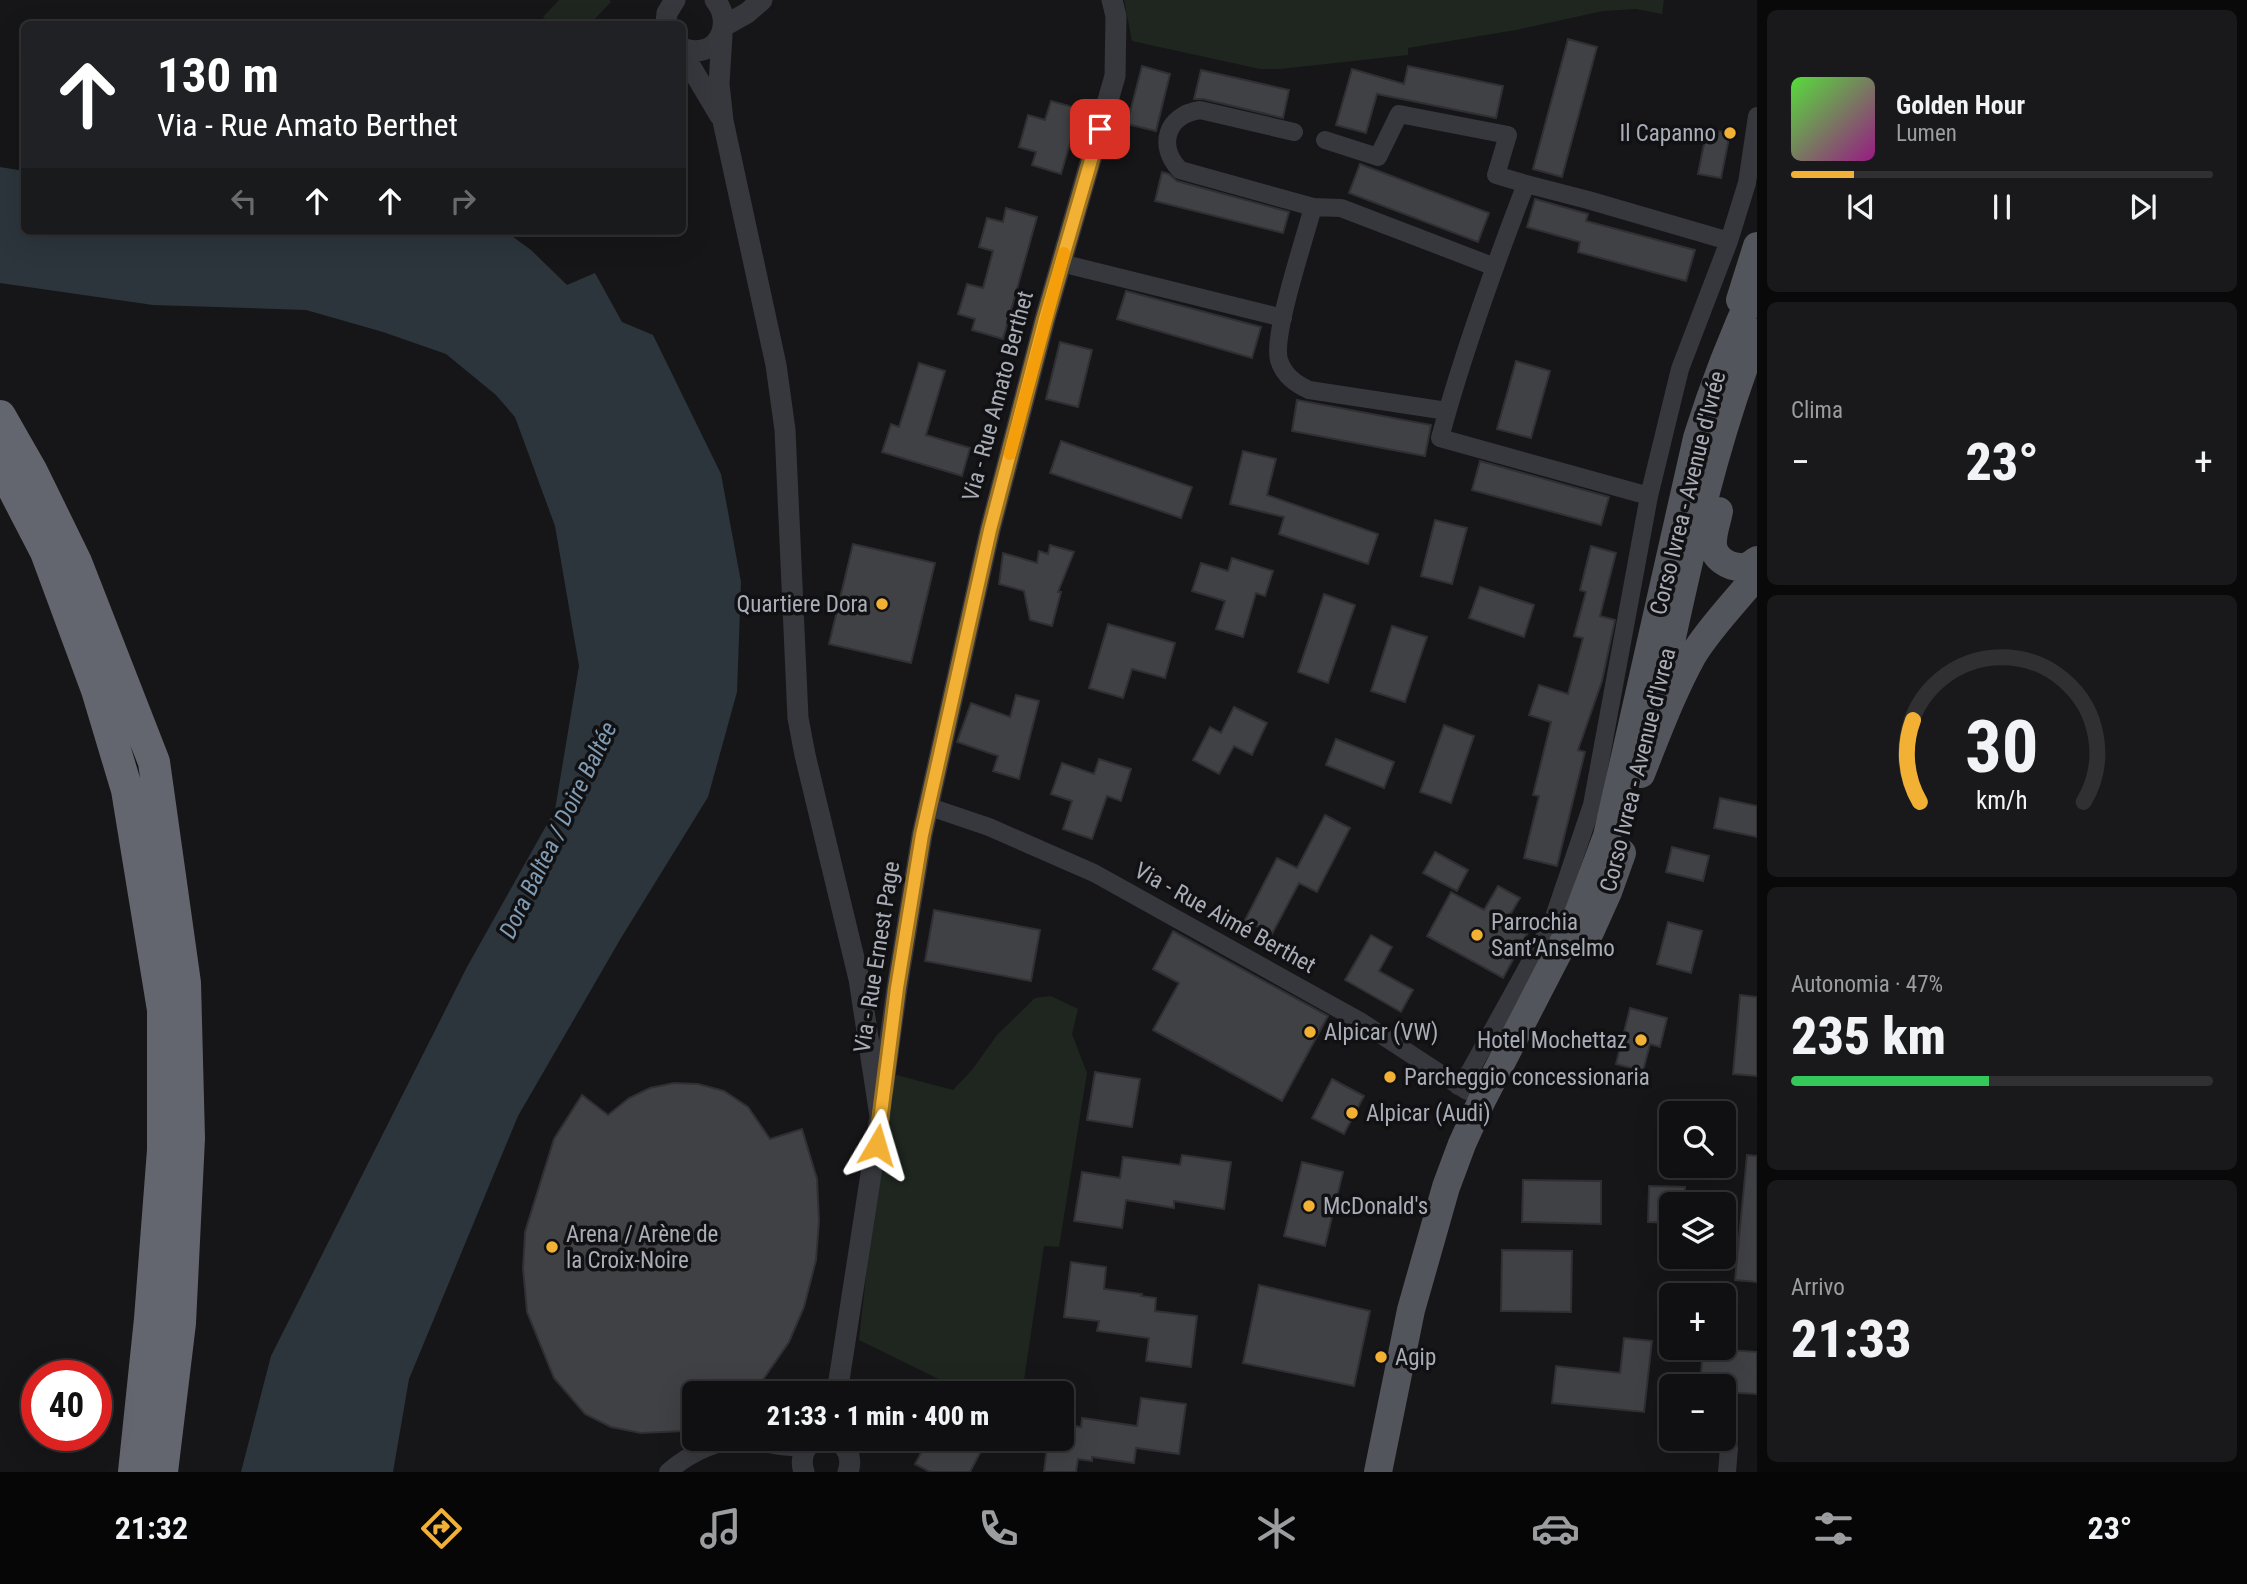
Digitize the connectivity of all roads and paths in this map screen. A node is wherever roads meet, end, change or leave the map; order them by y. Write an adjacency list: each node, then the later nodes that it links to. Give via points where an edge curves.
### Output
1 (716, 0): 4 (street, via 724,16)
2 (762, 0): 4 (street)
3 (1112, 0): 15 (street, Via - Rue Amato Berthet, via 1115,76)
4 (723, 30): 5 (street, via 708,48); 8 (street, via 719,84)
5 (686, 50)
6 (686, 57): 8 (street)
7 (1757, 116): 13 (street, via 1746,183)
8 (723, 121): 31 (street, via 776,365 785,430 798,718 859,979)
9 (1294, 132): 12 (street, via 1200,110 1180,116 1173,124 1168,153 1180,170)
10 (1325, 140): 11 (street, via 1378,157 1399,114 1508,135 1496,175)
11 (1526, 184): 13 (street); 16 (street)
12 (1313, 207): 16 (street, via 1341,208); 18 (street)
13 (1729, 241): 25 (street, via 1680,369)
14 (1757, 246): 20 (main road)
15 (1061, 263): 18 (street); 29 (street, Via - Rue Amato Berthet, via 990,530)
16 (1494, 267): 22 (street)
17 (1757, 283): 20 (main road)
18 (1283, 318): 22 (street, via 1277,349 1280,363 1296,384 1309,390)
19 (1757, 333): 28 (main road, Corso Ivrea - Avenue d'Ivrea, via 1712,465)
20 (1727, 348): 30 (main road, Corso Ivrea - Avenue d'Ivrée, via 1698,438 1607,836 1578,914)
21 (1757, 361): 26 (main road, via 1712,542 1716,555 1728,564 1742,567)
22 (1447, 411): 25 (street, via 1440,438)
23 (0, 416): 41 (highway, via 76,562 154,762 185,982 189,1138 180,1323)
24 (0, 463): 40 (highway, via 46,552 127,790 163,1010 163,1150)
25 (1649, 496): 30 (street, via 1592,805 1552,923 1470,1071)
26 (1757, 560)
27 (1757, 575): 28 (main road, via 1694,653)
28 (1641, 774): 44 (main road, Corso Ivrea - Avenue d'Ivrea, via 1608,892 1478,1151 1456,1214 1437,1280)
29 (930, 807): 30 (street, Via - Rue Aimé Berthet, via 1094,873 1360,1021); 31 (street, Via - Rue Ernest Page, via 897,988)
30 (1470, 1093): 43 (main road, Corso Ivrea - Avenue d'Ivrée, via 1462,1144 1419,1276)
31 (880, 1116): 32 (street, Via - Rue Ernest Page)
32 (839, 1381)
33 (699, 1451): 42 (street)
34 (790, 1451): 38 (street)
35 (804, 1451): 38 (street)
36 (848, 1451): 39 (street)
37 (1729, 1451): 45 (street)
38 (803, 1469)
39 (849, 1470)
40 (134, 1472)
41 (162, 1472)
42 (668, 1472)
43 (1378, 1472)
44 (1398, 1472)
45 (1727, 1472)

